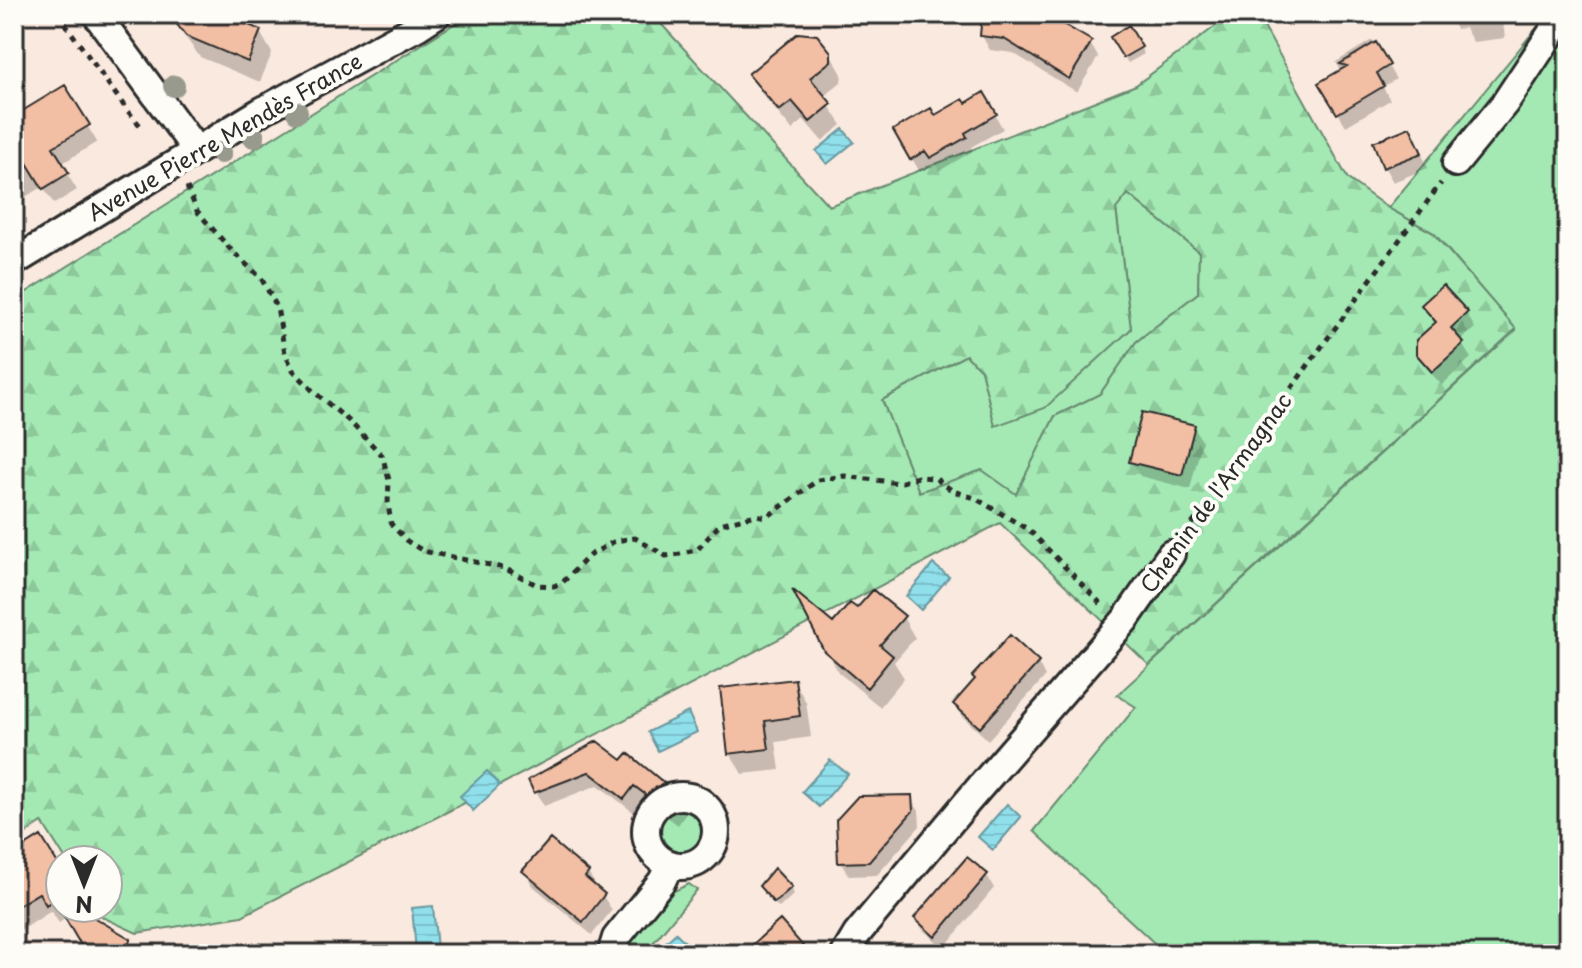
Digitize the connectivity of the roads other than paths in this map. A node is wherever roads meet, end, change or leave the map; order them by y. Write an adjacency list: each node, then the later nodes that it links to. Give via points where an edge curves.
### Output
1 (96, 14): 4 (street)
2 (437, 14): 4 (street, Avenue Pierre Mendès France)
3 (1564, 14): 5 (street, via 1505,103)
4 (196, 150): 6 (street, Avenue Pierre Mendès France)
5 (1456, 163)
6 (14, 262)
7 (1171, 554): 10 (street, Chemin de l'Armagnac, via 1125,620 968,801)
8 (670, 864): 9 (street, via 616,938)
9 (611, 954)
10 (845, 954)

